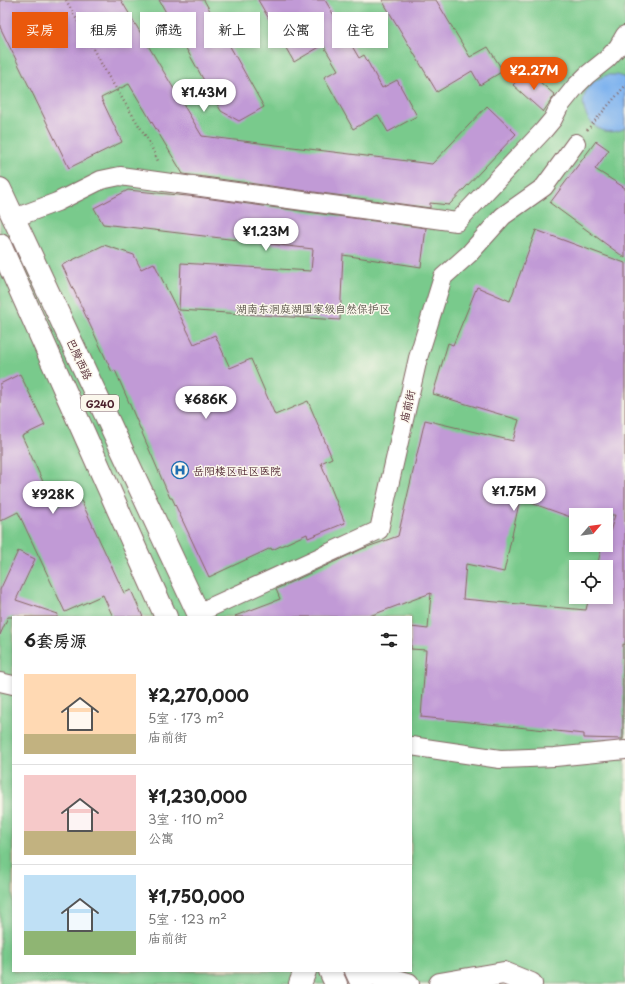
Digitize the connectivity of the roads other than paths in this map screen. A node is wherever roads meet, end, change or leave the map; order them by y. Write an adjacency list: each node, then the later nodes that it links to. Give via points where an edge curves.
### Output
1 (625, 35): 4 (street, via 607,59 576,86 543,131 457,222 120,176 100,180 57,202)
2 (576, 143): 6 (street, 庙前街, via 544,187 503,216 469,254 443,277 418,358 379,530)
3 (0, 189): 4 (main road, 巴陵西路 / G240)
4 (14, 218): 6 (main road, 巴陵西路 / G240)
5 (0, 245): 7 (main road, G240)
6 (199, 615)
7 (166, 616)
8 (0, 682): 9 (street)
9 (12, 685)
10 (412, 746): 11 (street, via 500,759)
11 (625, 750)
12 (304, 972): 17 (main road)
13 (330, 972): 18 (main road)
14 (356, 972): 19 (main road)
15 (374, 972): 20 (main road, via 376,975)
16 (504, 973): 21 (main road); 22 (main road); 23 (main road)
17 (300, 984)
18 (336, 984)
19 (362, 984)
20 (408, 984)
21 (440, 984)
22 (477, 984)
23 (531, 984)

